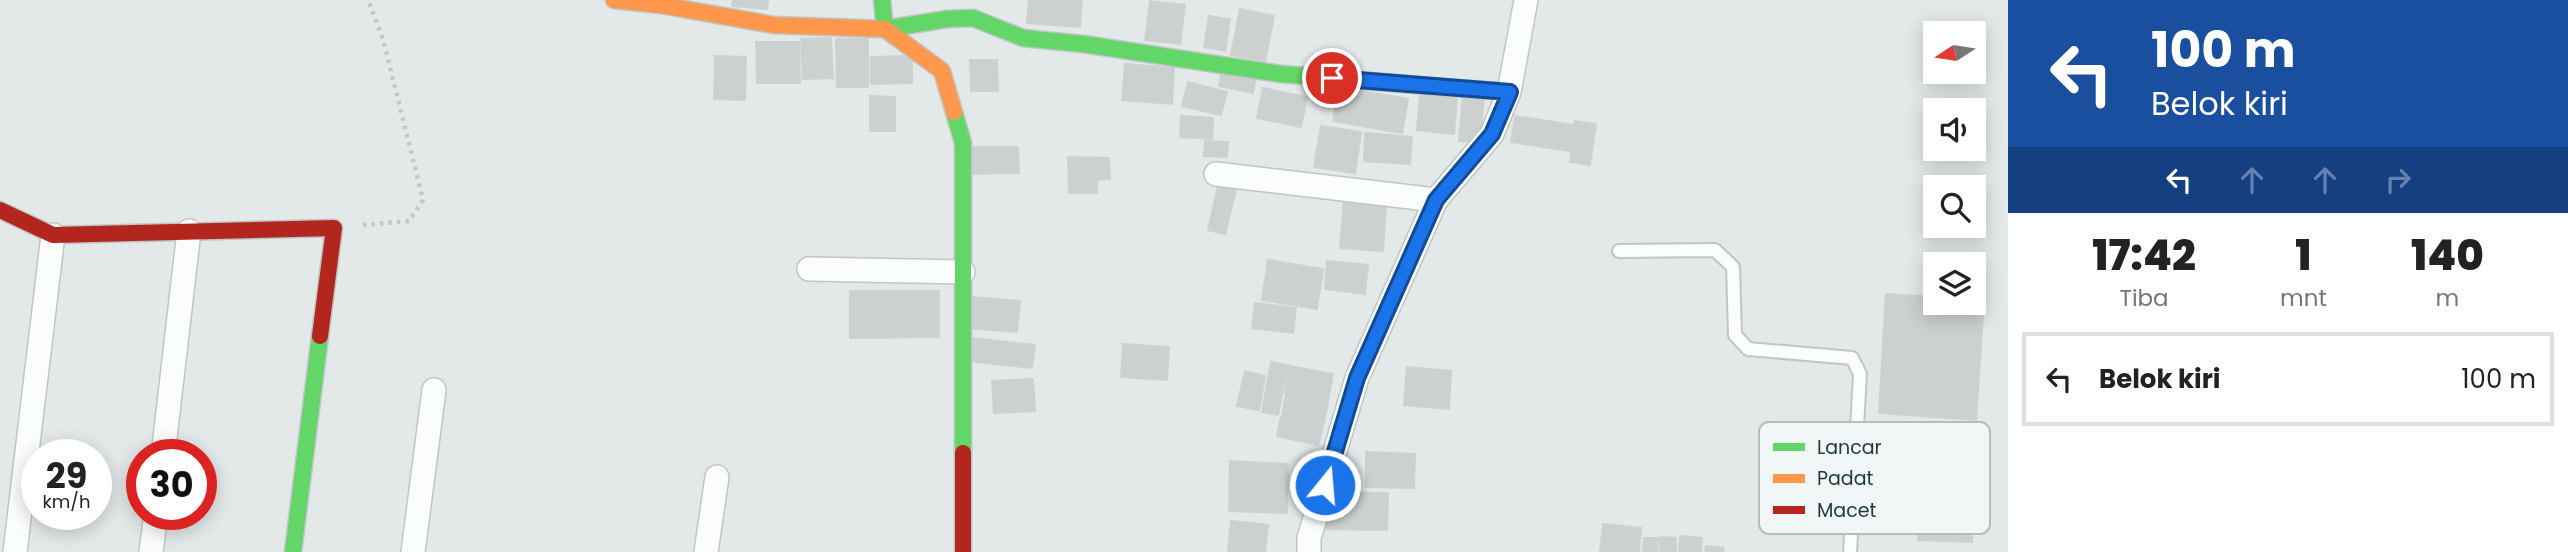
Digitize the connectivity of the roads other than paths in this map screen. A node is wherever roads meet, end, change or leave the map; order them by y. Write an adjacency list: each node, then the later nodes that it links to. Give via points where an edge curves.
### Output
1 (614, 0): 4 (street, via 774,25)
2 (882, 0): 4 (street)
3 (1526, 0): 5 (street)
4 (885, 29): 5 (street, via 973,18 1023,38 1281,74); 13 (street, via 942,71 963,143)
5 (1510, 92): 7 (street, via 1492,134)
6 (1216, 174): 7 (street)
7 (1436, 200): 26 (street, via 1357,378)
8 (0, 210): 10 (street)
9 (189, 231): 10 (street); 16 (street); 22 (street, via 334,228)
10 (53, 235): 20 (street)
11 (1619, 251): 15 (lane, via 1716,250 1734,267 1735,334 1748,349 1852,358 1860,374)
12 (809, 269): 13 (street)
13 (963, 272): 25 (street)
14 (434, 390): 23 (street)
15 (1857, 422)
16 (165, 439)
17 (717, 477): 24 (street)
18 (154, 530): 21 (street)
19 (1851, 534): 27 (lane)
20 (16, 550)
21 (151, 552)
22 (293, 552)
23 (413, 552)
24 (706, 552)
25 (963, 552)
26 (1308, 552)
27 (1850, 552)

